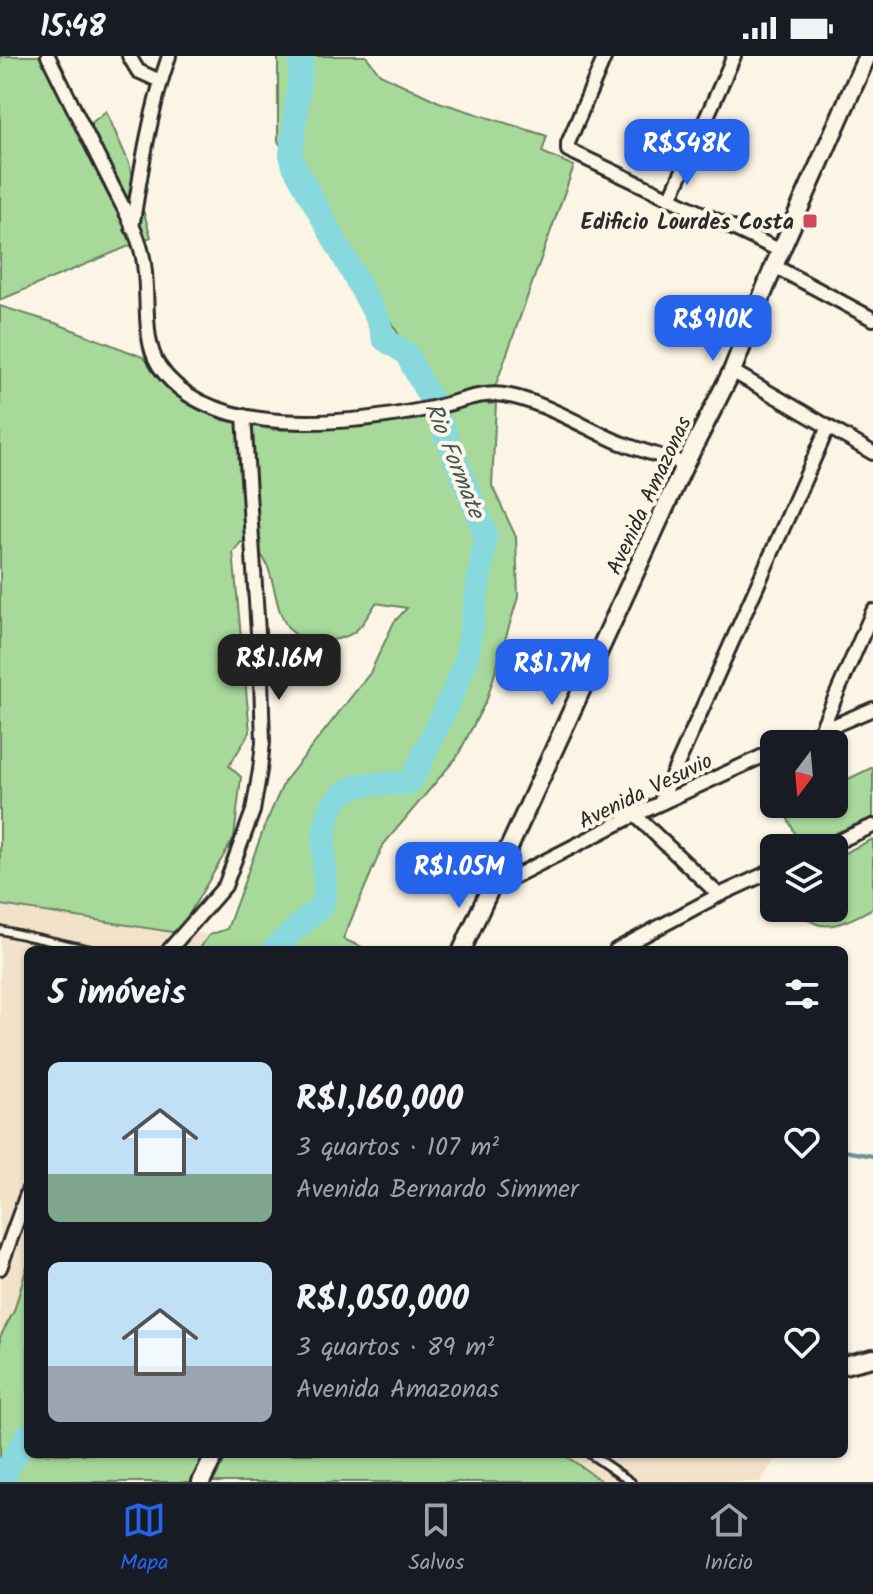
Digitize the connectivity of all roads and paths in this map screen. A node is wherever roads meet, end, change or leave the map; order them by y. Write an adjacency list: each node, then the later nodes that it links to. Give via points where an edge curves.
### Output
1 (48, 56): 9 (street)
2 (129, 56): 7 (street, via 138,71)
3 (169, 56): 7 (street)
4 (605, 56): 8 (street, via 568,150)
5 (734, 56): 8 (street)
6 (870, 56): 10 (street, Avenida Amazonas)
7 (160, 81): 9 (street)
8 (670, 199): 10 (street)
9 (132, 228): 13 (street, via 142,252 149,345 157,364 189,394)
10 (778, 258): 11 (street); 12 (street, Avenida Amazonas)
11 (873, 319)
12 (732, 371): 14 (street); 16 (street, Avenida Amazonas)
13 (244, 416): 16 (street, via 307,423 506,395); 30 (street, via 261,679 260,770 253,811 225,886)
14 (828, 427): 15 (street); 21 (street)
15 (873, 453)
16 (685, 464): 26 (street, Avenida Amazonas)
17 (873, 611): 19 (street)
18 (873, 709): 19 (street)
19 (821, 730)
20 (760, 757): 21 (street, Avenida Vesuvio)
21 (660, 803): 22 (street, Avenida Vesuvio)
22 (635, 815): 26 (street, Avenida Vesuvio); 27 (street)
23 (873, 826): 24 (street)
24 (848, 837)
25 (760, 876): 27 (street)
26 (492, 888): 31 (street, Avenida Amazonas)
27 (719, 895): 32 (street)
28 (0, 930): 29 (lane)
29 (73, 946)
30 (172, 946)
31 (464, 946)
32 (623, 946)
33 (24, 1202): 34 (street)
34 (0, 1268)
35 (873, 1358): 36 (street)
36 (848, 1364)
37 (213, 1458): 39 (street)
38 (596, 1458): 40 (lane)
39 (201, 1482)
40 (631, 1482)

